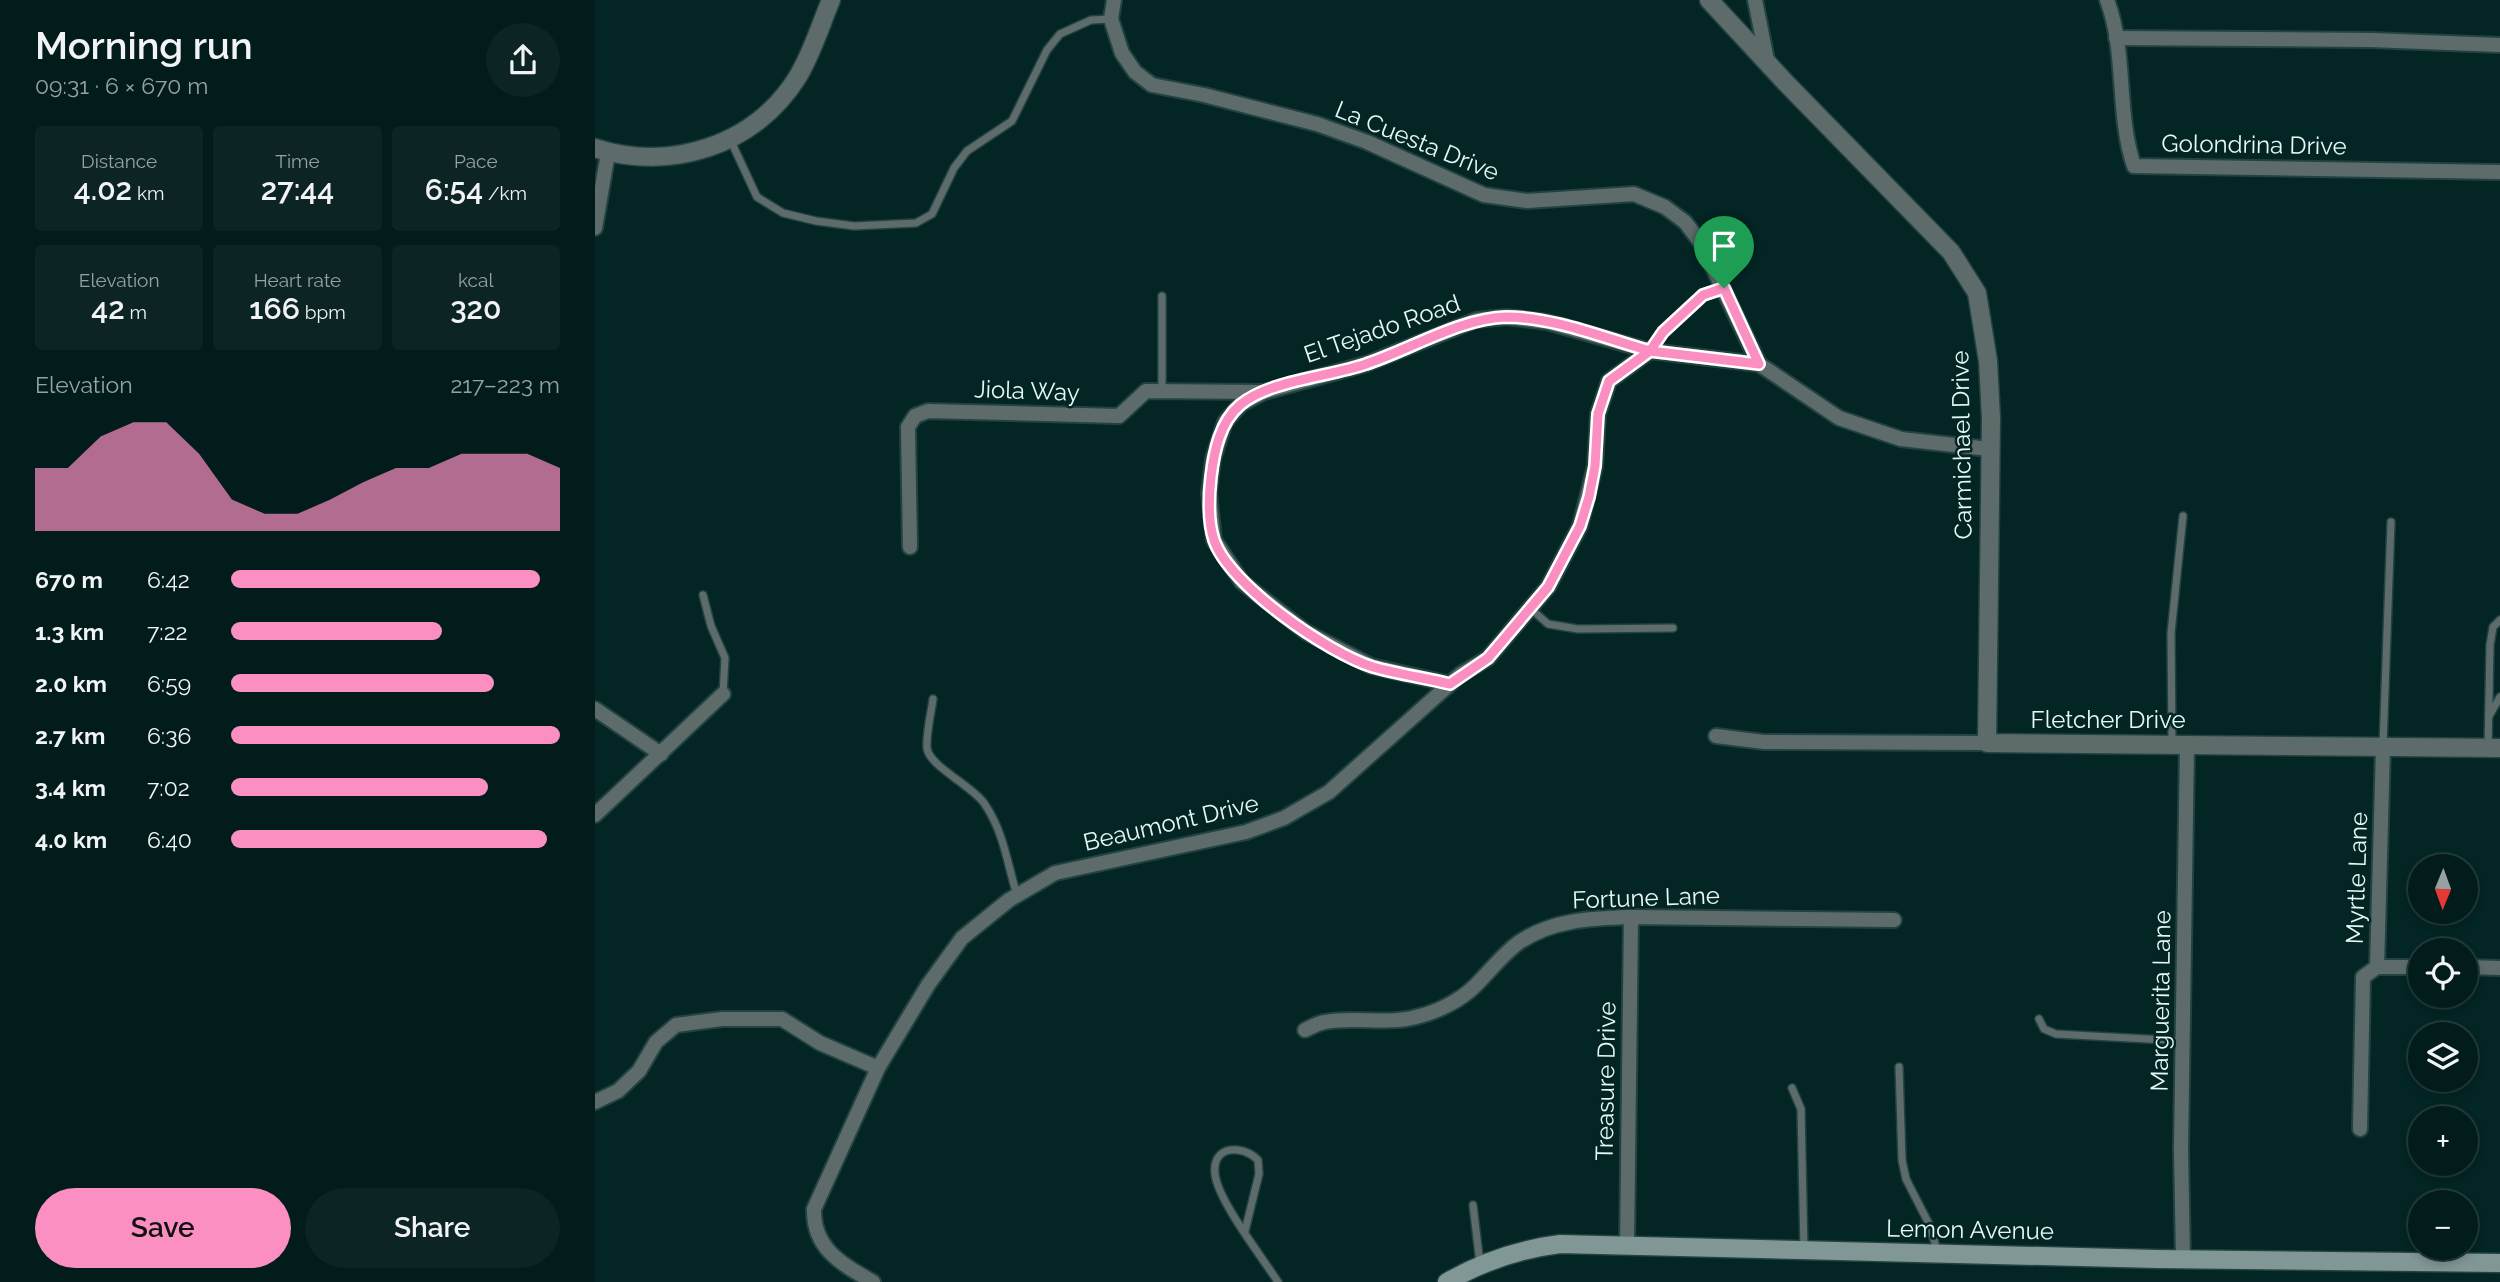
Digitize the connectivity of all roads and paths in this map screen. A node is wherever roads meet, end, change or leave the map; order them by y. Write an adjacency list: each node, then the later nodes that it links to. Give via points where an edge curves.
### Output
1 (831, 0): 10 (street, via 805,64 785,94 760,119)
2 (1114, 0): 6 (street)
3 (1709, 0): 9 (street, Carmichael Drive)
4 (1755, 0): 9 (street)
5 (2107, 0): 7 (street, Golondrina Drive)
6 (1111, 19): 10 (lane, via 1091,20 1061,34 1047,50 1012,121 967,151 932,214 916,223 854,226 783,213 757,197); 14 (street, La Cuesta Drive, via 1128,63 1152,85 1317,124 1484,195 1527,201 1634,194 1655,202 1694,232)
7 (2116, 38): 8 (street); 12 (street, Golondrina Drive, via 2127,145 2134,166)
8 (2500, 45)
9 (1767, 60): 20 (street, Carmichael Drive, via 1951,252 1977,293 1988,361)
10 (730, 139): 11 (street, via 679,156 644,158)
11 (602, 150): 13 (street)
12 (2500, 172)
13 (595, 228)
14 (1724, 288): 16 (lane, via 1703,295 1663,332); 17 (street, La Cuesta Drive)
15 (1161, 296): 18 (lane)
16 (1650, 351): 17 (street, El Tejado Road); 19 (street, El Tejado Road, via 1547,322 1507,317 1476,320 1366,364); 25 (street, Beaumont Drive, via 1609,381 1598,414 1595,466 1580,526 1548,587)
17 (1759, 364): 20 (street, El Tejado Road, via 1839,418 1901,439)
18 (1162, 391): 19 (street, Jiola Way); 23 (street, Jiola Way, via 1146,391 1119,416 928,411 915,416 908,427)
19 (1263, 392): 28 (street, El Tejado Road, via 1241,404 1224,422 1209,493 1214,540 1242,582 1306,632 1371,666)
20 (1989, 449): 35 (street, Carmichael Drive)
21 (2183, 516): 36 (lane, via 2171,633)
22 (2391, 522): 37 (lane)
23 (910, 547)
24 (703, 595): 29 (lane, via 725,658)
25 (1530, 608): 27 (lane, via 1548,624 1577,629); 28 (street, Beaumont Drive, via 1488,658)
26 (2500, 620): 33 (lane, via 2493,627 2490,645)
27 (1673, 628)
28 (1450, 684): 41 (street, Beaumont Drive, via 1329,792 1284,818 1246,832 1055,873)
29 (723, 694): 39 (street)
30 (2500, 697): 33 (lane)
31 (933, 699): 41 (lane, via 927,749 931,759 963,781 984,803 1007,850)
32 (595, 709): 39 (street)
33 (2489, 716): 38 (lane)
34 (1716, 736): 35 (street, Fletcher Drive, via 1763,742)
35 (1987, 743): 36 (street, Fletcher Drive)
36 (2179, 744): 37 (street, Fletcher Drive); 50 (street, Marguerita Lane)
37 (2383, 747): 38 (street, Fletcher Drive); 44 (street, Myrtle Lane)
38 (2494, 748)
39 (661, 754): 40 (street)
40 (595, 815)
41 (1017, 895): 52 (street, Beaumont Drive, via 962,938)
42 (1631, 917): 43 (street, Fortune Lane); 49 (street, Fortune Lane, via 1565,922 1533,934 1505,954 1474,987 1448,1005 1415,1018 1325,1022); 58 (street, Treasure Drive)
43 (1894, 920)
44 (2378, 967): 45 (street); 55 (street, Myrtle Lane, via 2363,977)
45 (2408, 967)
46 (2478, 967): 47 (street)
47 (2500, 968)
48 (2039, 1019): 50 (lane, via 2044,1029 2056,1034)
49 (1305, 1030)
50 (2184, 1041): 61 (street, Marguerita Lane)
51 (1899, 1067): 60 (lane, via 1902,1160)
52 (878, 1068): 54 (street, via 820,1043 782,1019 722,1019 676,1025 656,1042 639,1071 618,1091); 64 (street, Beaumont Drive, via 814,1209 817,1234 826,1250)
53 (1792, 1088): 59 (lane, via 1801,1109)
54 (595, 1102)
55 (2360, 1129)
56 (1473, 1205): 63 (lane)
57 (1245, 1231): 57 (lane, via 1259,1174 1258,1160 1248,1150 1232,1148 1222,1152 1215,1163 1215,1175); 65 (lane)
58 (1627, 1246): 59 (main road, Lemon Avenue); 63 (main road, Lemon Avenue, via 1560,1244)
59 (1804, 1251): 60 (main road, Lemon Avenue)
60 (1938, 1254): 61 (main road, Lemon Avenue)
61 (2183, 1259): 62 (main road, Lemon Avenue)
62 (2500, 1263)
63 (1480, 1265): 66 (main road, Lemon Avenue)
64 (873, 1282)
65 (1278, 1282)
66 (1447, 1282)

